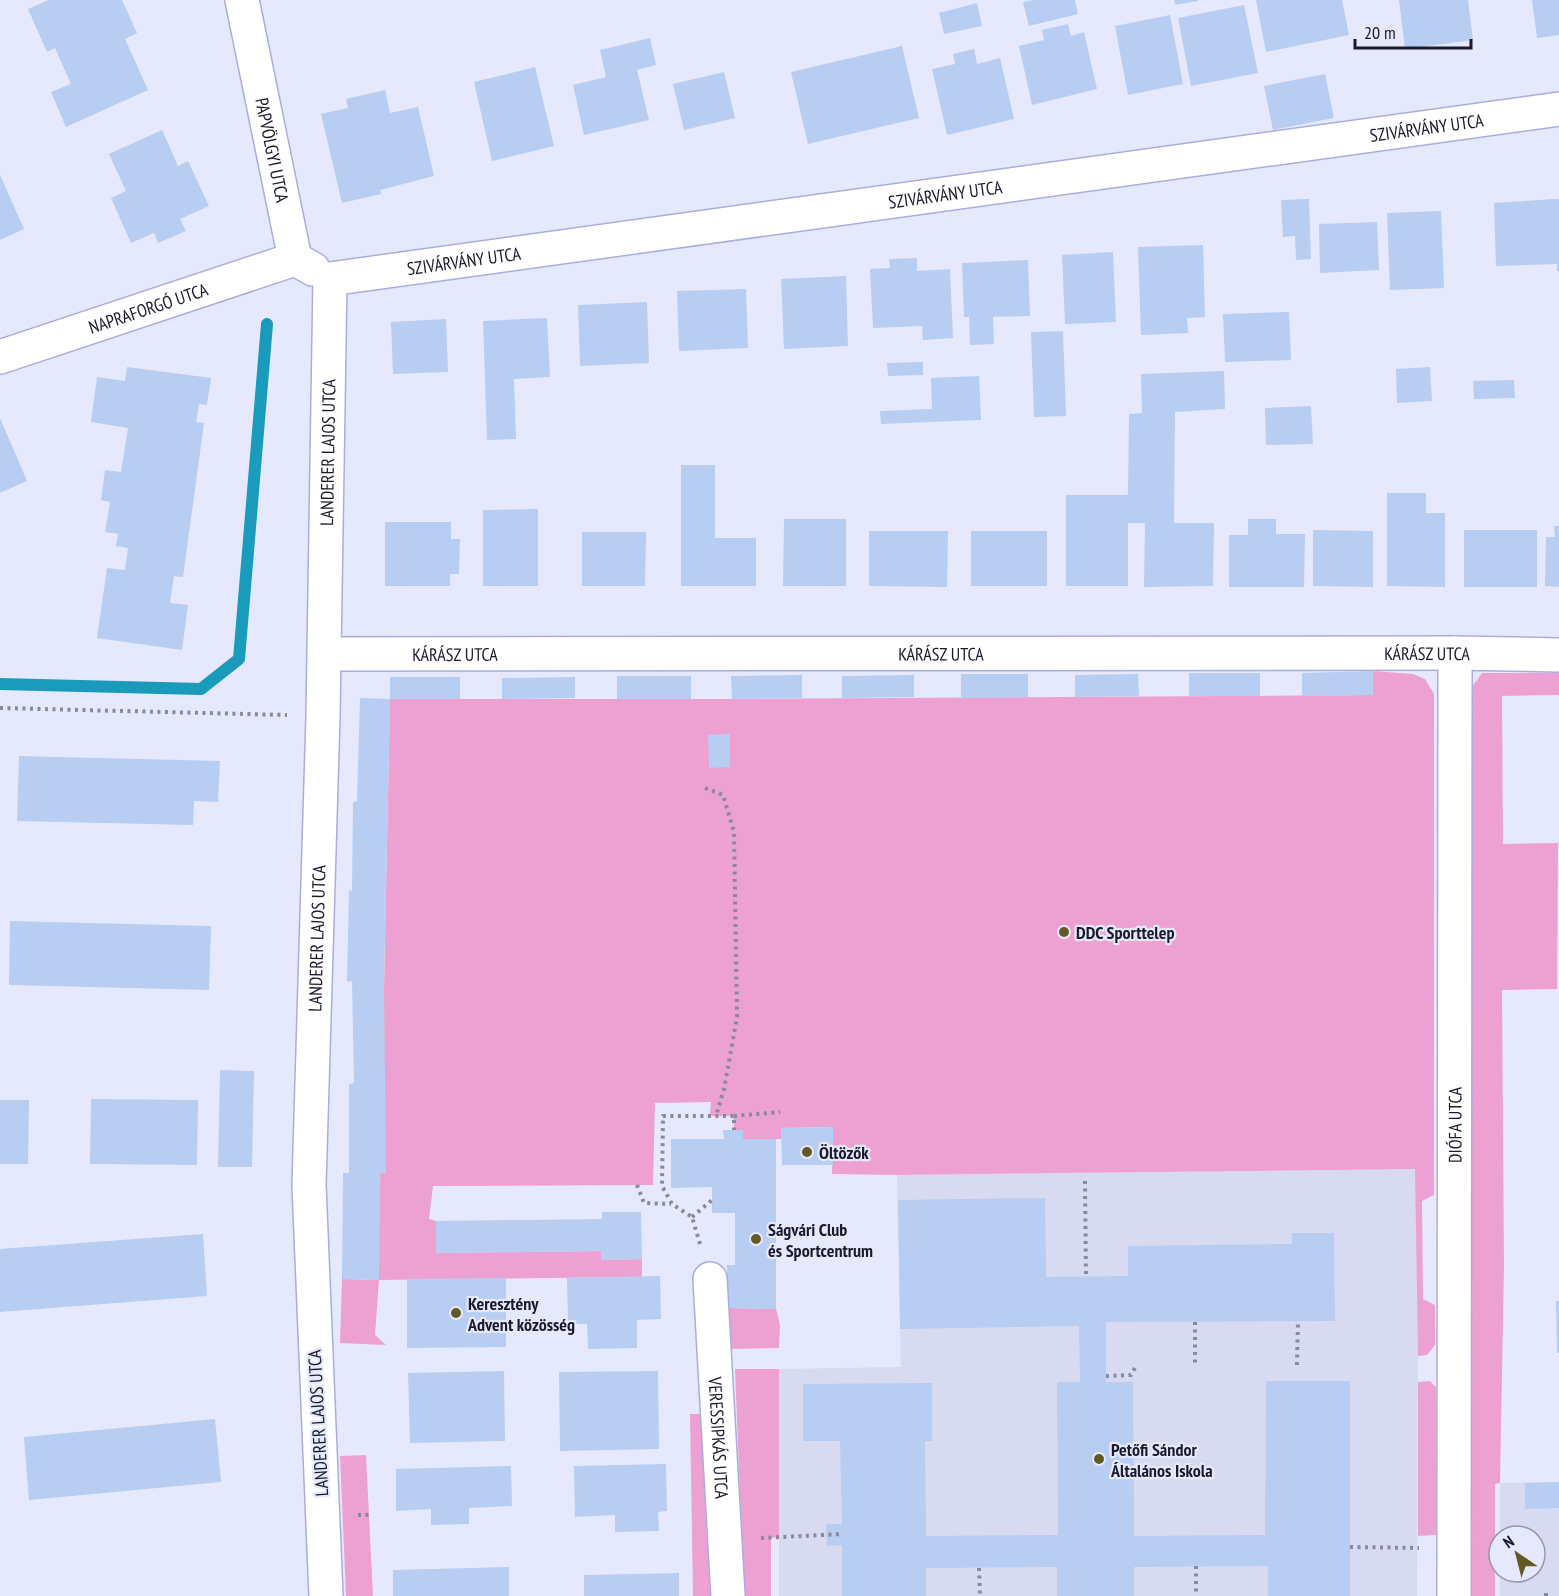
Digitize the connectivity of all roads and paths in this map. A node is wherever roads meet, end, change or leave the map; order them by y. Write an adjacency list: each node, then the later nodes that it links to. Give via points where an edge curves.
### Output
1 (242, 0): 3 (street, PAPVÖLGYI UTCA)
2 (1559, 109): 4 (street, SZIVÁRVÁNY UTCA)
3 (295, 259): 4 (street); 5 (street, NAPRAFORGÓ UTCA)
4 (330, 279): 7 (street, LANDERER LAJOS UTCA)
5 (0, 357)
6 (1455, 653): 7 (street, KÁRÁSZ UTCA); 8 (street, KÁRÁSZ UTCA); 32 (street, DIÓFA UTCA)
7 (325, 654): 10 (street, LANDERER LAJOS UTCA)
8 (1559, 655)
9 (0, 708): 10 (path)
10 (323, 716): 35 (street, LANDERER LAJOS UTCA, via 309,1185)
11 (705, 788): 13 (path, via 723,795 734,832 737,1017)
12 (780, 1112): 14 (path)
13 (716, 1116): 14 (path); 19 (path, via 663,1116 662,1186)
14 (734, 1116): 15 (path)
15 (734, 1130)
16 (1086, 1181): 21 (path)
17 (638, 1185): 19 (path, via 644,1203)
18 (712, 1200): 20 (path)
19 (672, 1204): 20 (path)
20 (692, 1217): 22 (path)
21 (1086, 1277)
22 (710, 1279): 30 (street, VERESSIPKÁS UTCA)
23 (1298, 1321): 25 (path)
24 (1195, 1322): 27 (path)
25 (1297, 1365)
26 (1136, 1366): 28 (path, via 1131,1376)
27 (1195, 1366)
28 (1106, 1376)
29 (842, 1533): 30 (path)
30 (725, 1539): 36 (street, VERESSIPKÁS UTCA)
31 (1350, 1547): 32 (path)
32 (1453, 1548): 39 (street, DIÓFA UTCA)
33 (1196, 1566): 38 (path)
34 (979, 1568): 37 (path)
35 (326, 1596)
36 (728, 1596)
37 (980, 1596)
38 (1196, 1596)
39 (1454, 1596)

